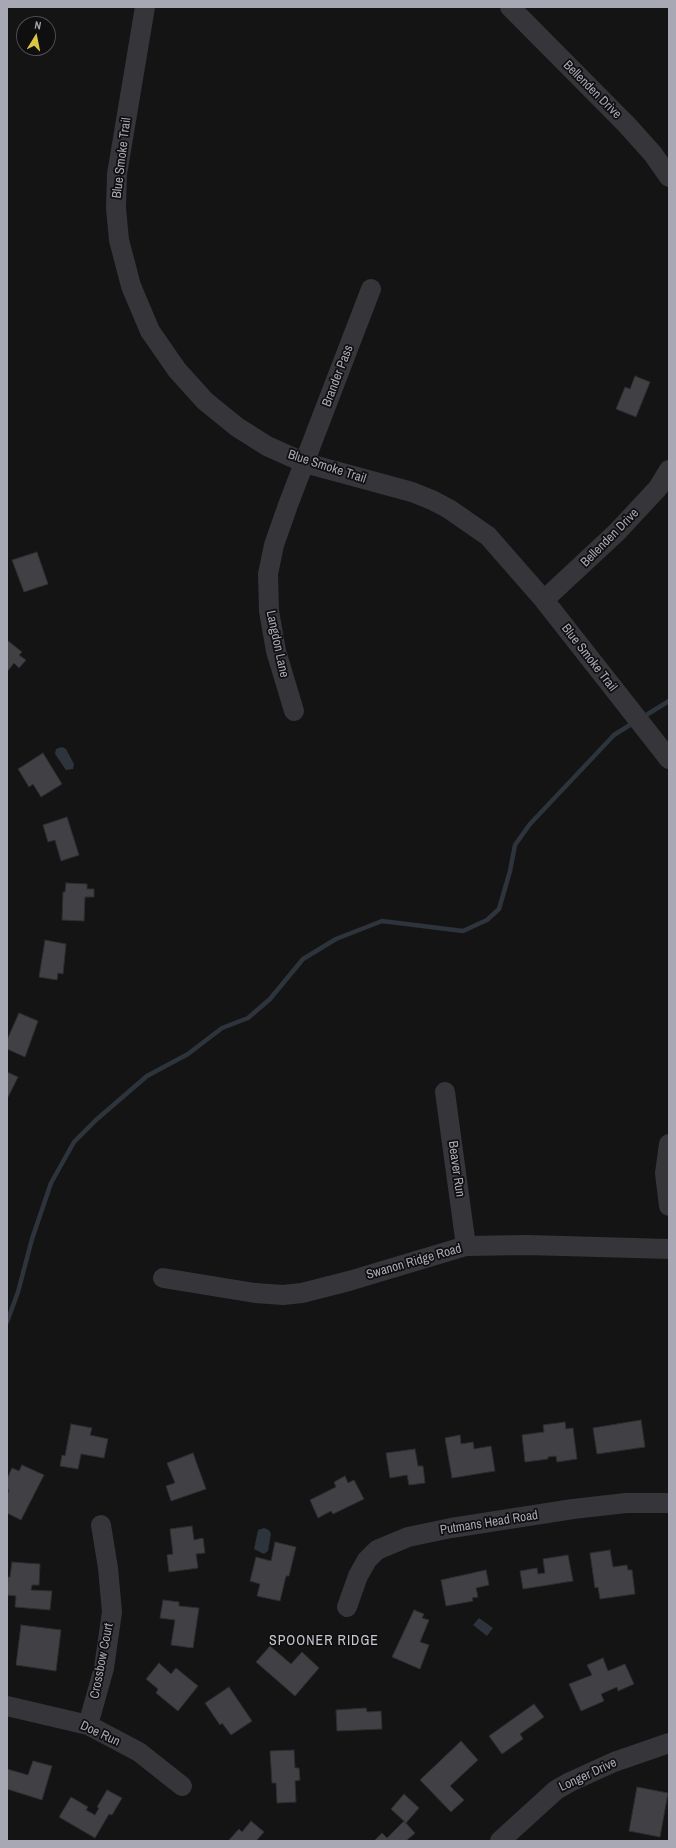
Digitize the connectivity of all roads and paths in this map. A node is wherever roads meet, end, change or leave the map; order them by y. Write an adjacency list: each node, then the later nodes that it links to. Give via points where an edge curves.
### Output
1 (145, 7): 5 (street, Blue Smoke Trail, via 117,174 116,208 120,240 131,286 150,331 177,370 205,401 237,427 267,446)
2 (510, 7): 3 (street, Bellenden Drive, via 626,124 653,154)
3 (669, 177)
4 (371, 289): 5 (street, Brander Pass)
5 (305, 463): 7 (street, Blue Smoke Trail, via 412,492 449,508 488,536); 8 (street, Langdon Lane, via 274,545 268,574 269,611 276,651)
6 (669, 470): 7 (street, Bellenden Drive, via 658,488 623,527)
7 (544, 600): 9 (street, Blue Smoke Trail)
8 (294, 711)
9 (669, 759)
10 (445, 1092): 13 (street, Beaver Run)
11 (669, 1144): 12 (street, via 665,1173)
12 (669, 1206)
13 (466, 1246): 14 (street, Swanon Ridge Road); 15 (street, Swanon Ridge Road, via 302,1293 255,1293)
14 (669, 1248)
15 (163, 1278)
16 (669, 1503): 18 (street, Putmans Head Road, via 632,1503 573,1509 451,1528 408,1538 377,1550 367,1560 358,1576)
17 (101, 1525): 20 (street, Crossbow Court, via 112,1612 104,1668)
18 (347, 1607)
19 (7, 1706): 20 (street, Doe Run)
20 (88, 1725): 22 (street, Doe Run, via 139,1752)
21 (669, 1743): 23 (street, Longer Drive, via 614,1762 556,1790)
22 (182, 1786)
23 (500, 1841)

